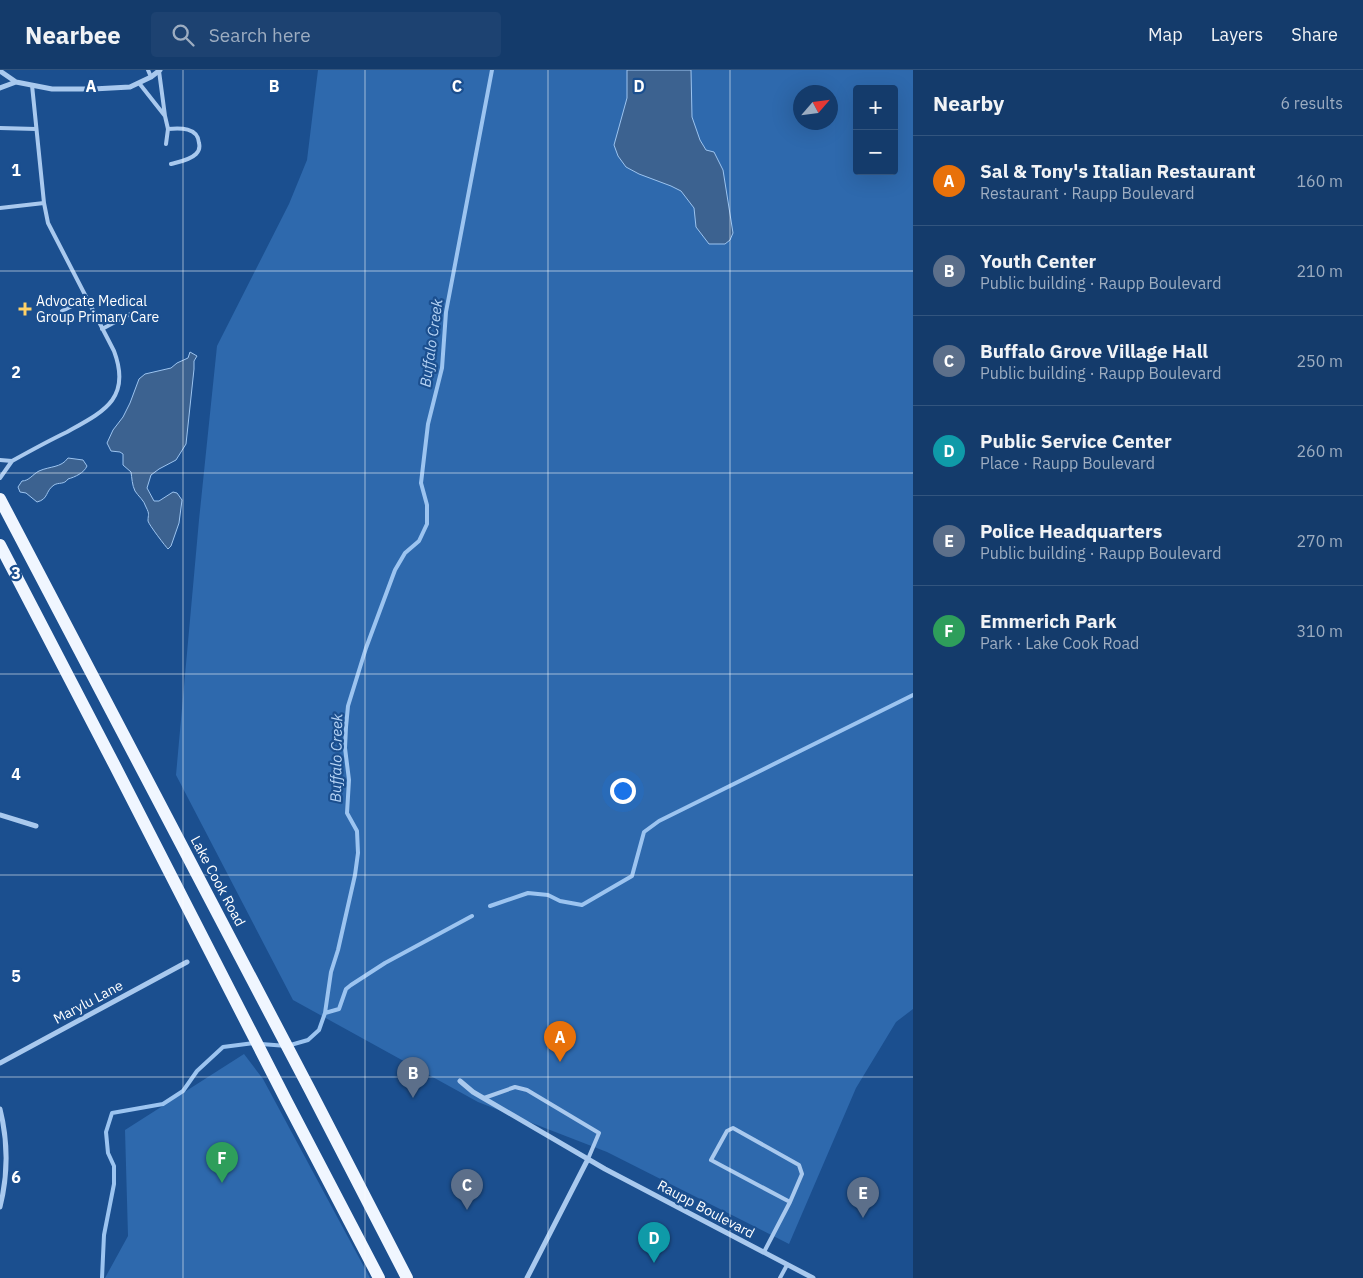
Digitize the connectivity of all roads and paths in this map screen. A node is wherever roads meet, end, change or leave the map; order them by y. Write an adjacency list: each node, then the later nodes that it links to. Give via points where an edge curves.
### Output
1 (148, 70): 4 (lane)
2 (159, 70): 4 (street); 9 (lane)
3 (0, 71): 5 (street)
4 (151, 77): 6 (street)
5 (16, 82): 7 (street); 8 (street)
6 (139, 83): 7 (street, via 130,87 94,89 52,89); 9 (lane)
7 (32, 85): 11 (lane)
8 (0, 88)
9 (165, 116): 12 (lane)
10 (0, 128): 11 (lane)
11 (36, 129): 15 (lane)
12 (168, 129): 13 (lane); 14 (lane, via 186,129 196,134 199,140 196,155)
13 (166, 144)
14 (171, 164)
15 (44, 203): 16 (lane); 17 (lane, via 51,230)
16 (0, 208)
17 (86, 298): 18 (lane); 20 (lane)
18 (62, 311)
19 (132, 313): 20 (lane)
20 (102, 329): 22 (lane, via 120,371 111,402 96,416)
21 (0, 460): 22 (lane)
22 (12, 461): 23 (lane)
23 (0, 478)
24 (0, 499): 41 (main road, Lake Cook Road)
25 (0, 545): 40 (main road)
26 (0, 815): 27 (street)
27 (36, 826)
28 (187, 962): 29 (street, Marylu Lane)
29 (0, 1063)
30 (460, 1081): 31 (street, Raupp Boulevard)
31 (484, 1098): 35 (street, Raupp Boulevard); 35 (lane, via 515,1087 527,1090 599,1133)
32 (0, 1109): 34 (street)
33 (0, 1158): 34 (street)
34 (7, 1158): 37 (street)
35 (588, 1160): 38 (street, Raupp Boulevard); 42 (street)
36 (790, 1202): 36 (lane, via 711,1160 727,1131 733,1128 799,1165 802,1174); 38 (lane)
37 (0, 1207)
38 (764, 1252): 39 (street, Raupp Boulevard)
39 (787, 1264): 43 (lane); 44 (street, Raupp Boulevard)
40 (379, 1278)
41 (407, 1278)
42 (527, 1278)
43 (780, 1278)
44 (813, 1278)

